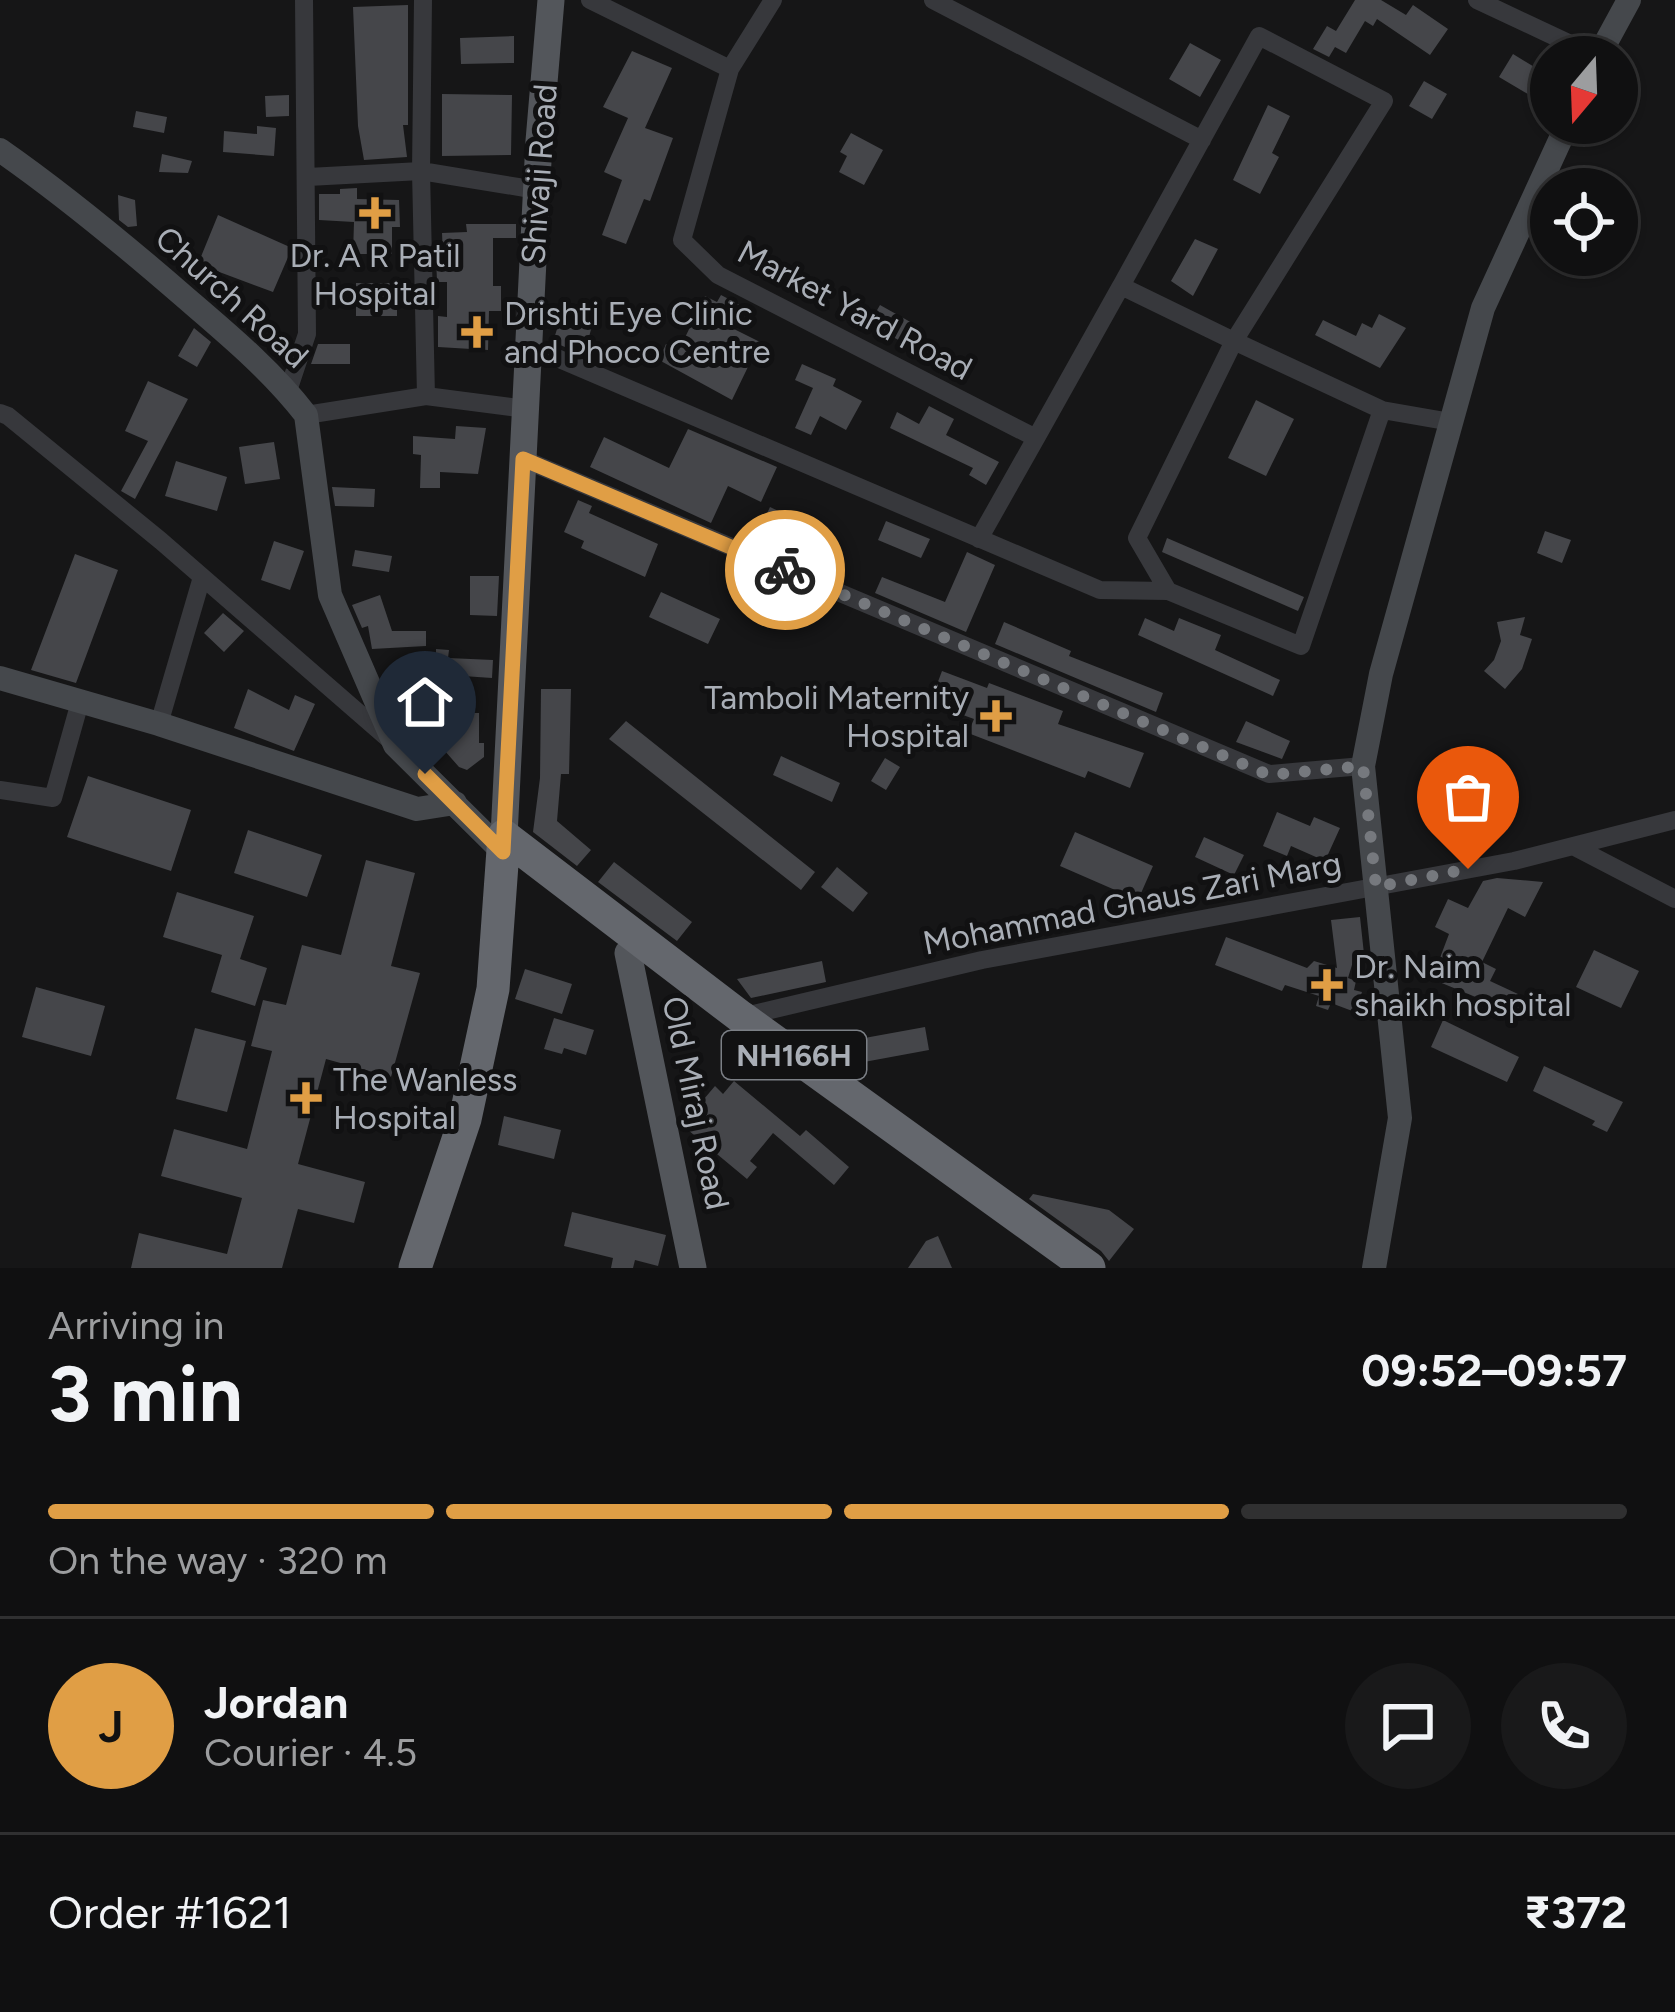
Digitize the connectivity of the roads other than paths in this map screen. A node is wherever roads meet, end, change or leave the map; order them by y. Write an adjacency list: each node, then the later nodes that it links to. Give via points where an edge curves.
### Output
1 (304, 0): 16 (street)
2 (423, 0): 15 (street)
3 (551, 0): 17 (main road, Shivaji Road)
4 (590, 0): 11 (street)
5 (773, 0): 11 (street)
6 (933, 0): 12 (street)
7 (1477, 0): 9 (street)
8 (1629, 0): 10 (main road)
9 (1553, 36)
10 (1609, 36)
11 (730, 69): 28 (street, Market Yard Road, via 682,240 718,275)
12 (1202, 140): 18 (street); 19 (street, via 1259,35 1384,101)
13 (1558, 144): 27 (main road, via 1483,308)
14 (0, 150): 21 (main road, Church Road, via 81,206)
15 (421, 171): 16 (street); 17 (street); 22 (street)
16 (308, 176): 21 (street, via 307,334)
17 (537, 190): 20 (main road, Shivaji Road)
18 (1121, 286): 19 (street); 28 (street)
19 (1234, 340): 24 (street); 32 (street, via 1137,538)
20 (529, 346): 23 (main road, Shivaji Road); 30 (street)
21 (288, 391): 26 (main road, Church Road)
22 (426, 396): 23 (street); 26 (street)
23 (526, 409): 29 (main road, Shivaji Road)
24 (1382, 410): 27 (street); 32 (street, via 1301,646)
25 (0, 413): 31 (street)
26 (306, 415): 36 (main road, Church Road, via 330,595)
27 (1451, 422): 37 (main road)
28 (1036, 439): 30 (street)
29 (523, 459): 37 (street, via 1269,775); 41 (main road, Shivaji Road)
30 (979, 538): 32 (street, via 1100,590)
31 (202, 577): 35 (street); 36 (street)
32 (1168, 591)
33 (0, 678): 34 (main road)
34 (80, 702): 35 (main road); 38 (street, via 53,798)
35 (159, 724): 39 (main road, via 417,809)
36 (395, 745): 39 (main road, Church Road)
37 (1363, 766): 43 (main road)
38 (0, 790)
39 (455, 803): 41 (main road, Church Road)
40 (1675, 820): 42 (street, Mohammad Ghaus Zari Marg)
41 (503, 844): 45 (highway); 46 (highway, NH166H); 47 (highway, via 493,989 470,1097)
42 (1574, 846): 43 (street, Mohammad Ghaus Zari Marg); 44 (street)
43 (1376, 887): 46 (street, Mohammad Ghaus Zari Marg, via 982,960); 51 (main road, via 1400,1118)
44 (1675, 899)
45 (628, 953): 48 (main road, Old Miraj Road); 49 (highway)
46 (741, 1017): 50 (highway, NH166H)
47 (415, 1268)
48 (693, 1268)
49 (1053, 1268)
50 (1089, 1268)
51 (1375, 1268)

